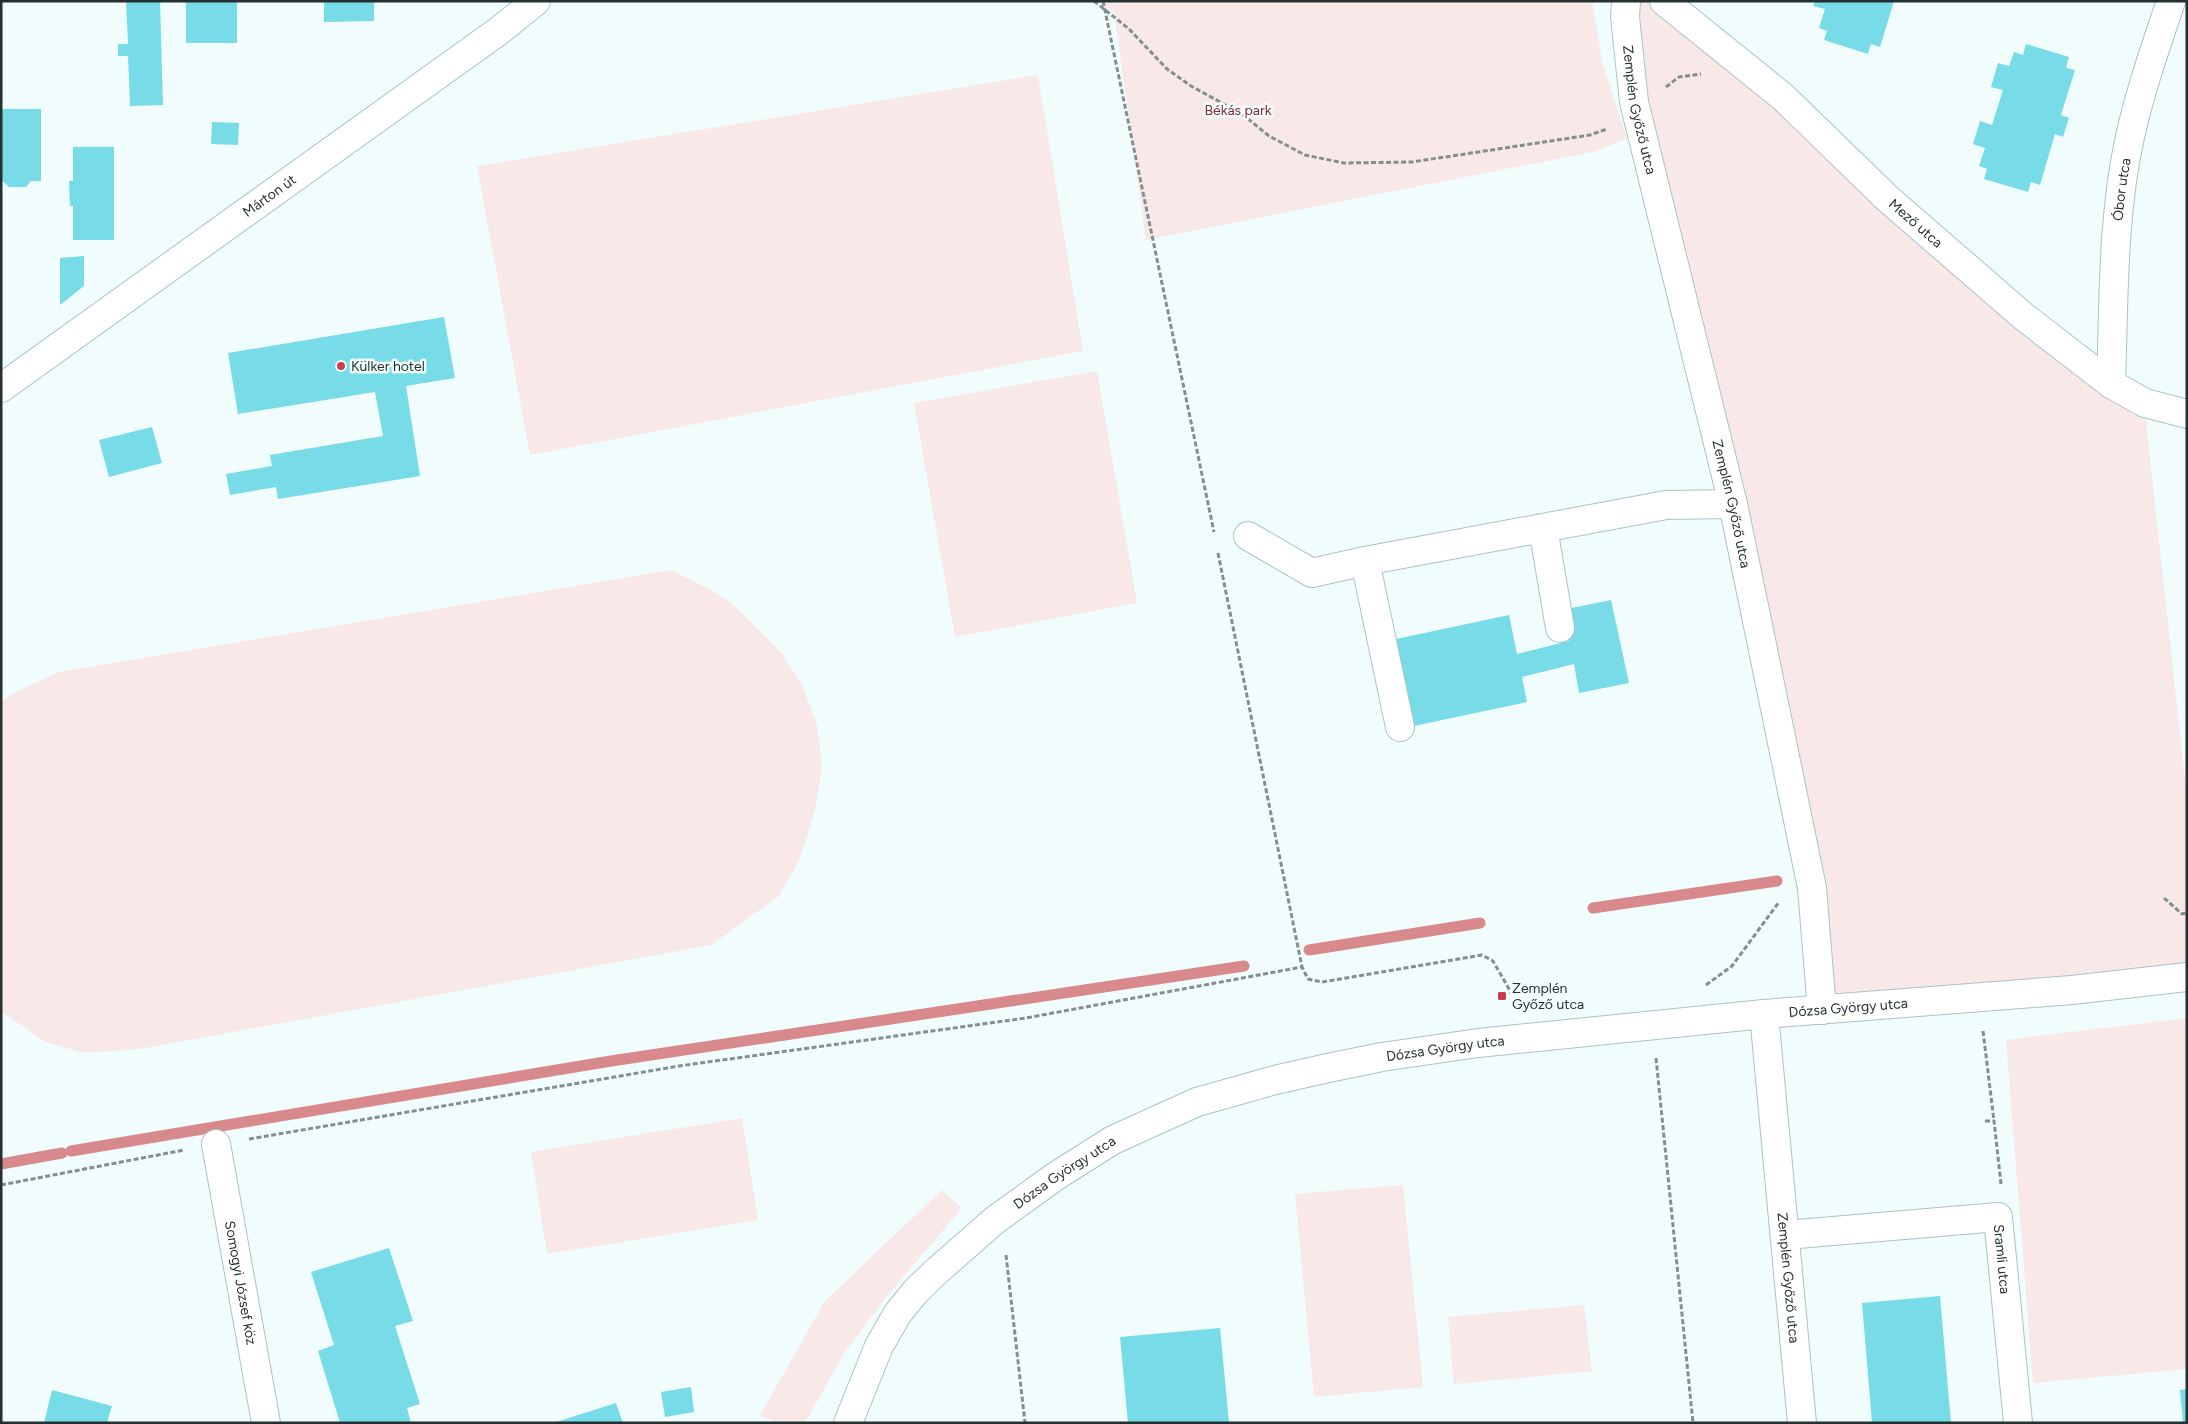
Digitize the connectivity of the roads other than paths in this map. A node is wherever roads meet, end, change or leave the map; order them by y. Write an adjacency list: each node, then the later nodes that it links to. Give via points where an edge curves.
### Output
1 (536, 1): 6 (street, Márton út)
2 (1626, 1): 8 (street, Zemplén Győző utca, via 1625,17 1637,112)
3 (1664, 1): 5 (street, Mező utca, via 1783,97 1887,198 2023,316)
4 (2171, 1): 5 (street, Óbor utca, via 2130,137 2120,195)
5 (2111, 384): 7 (street, Mező utca, via 2145,403)
6 (1, 388)
7 (2187, 414)
8 (1733, 504): 9 (street, via 1666,505); 15 (street, Zemplén Győző utca, via 1812,888)
9 (1543, 528): 11 (street); 12 (street)
10 (1248, 536): 11 (street, via 1312,573)
11 (1365, 561): 13 (street)
12 (1560, 628)
13 (1400, 726)
14 (2187, 977): 15 (street, Dózsa György utca, via 2072,990)
15 (1822, 1010): 16 (street, Dózsa György utca)
16 (1764, 1014): 18 (street, Zemplén Győző utca); 20 (street, Dózsa György utca, via 1478,1043 1382,1057 1240,1089 1169,1114 1113,1140 1028,1195 963,1247 916,1291 898,1313 879,1346)
17 (216, 1144): 19 (street, Somogyi József köz)
18 (1786, 1234): 21 (street, Zemplén Győző utca); 22 (street, Sramli utca, via 1998,1217)
19 (266, 1423)
20 (848, 1423)
21 (1802, 1423)
22 (2018, 1423)

